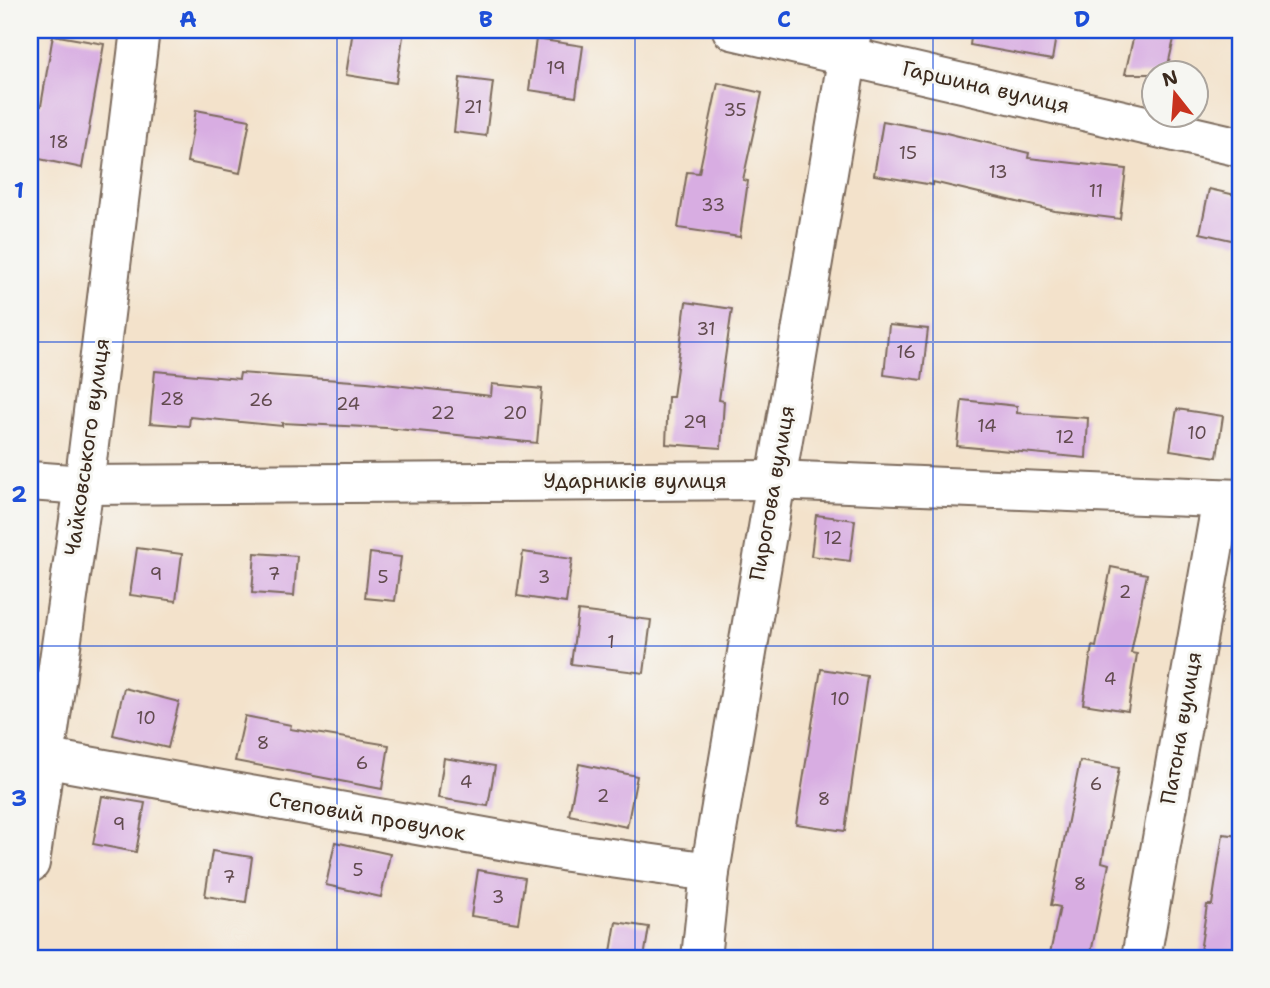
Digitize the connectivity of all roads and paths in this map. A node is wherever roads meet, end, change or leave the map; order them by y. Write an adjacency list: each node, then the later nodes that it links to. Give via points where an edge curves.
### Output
1 (140, 30): 7 (street, Чайковського вулиця)
2 (732, 30): 3 (street, Гаршина вулиця)
3 (850, 42): 4 (street, Гаршина вулиця); 5 (street, Пирогова вулиця)
4 (1240, 147)
5 (774, 480): 7 (street, Ударників вулиця); 8 (street, Ударників вулиця); 11 (street, Пирогова вулиця)
6 (30, 481): 7 (street, Ударників вулиця)
7 (83, 485): 9 (street, Чайковського вулиця)
8 (1231, 499): 13 (street, Патона вулиця)
9 (37, 764): 10 (street, Чайковського вулиця); 11 (street, Степовий провулок)
10 (30, 863)
11 (710, 872): 12 (street, Пирогова вулиця)
12 (701, 958)
13 (1141, 958)

